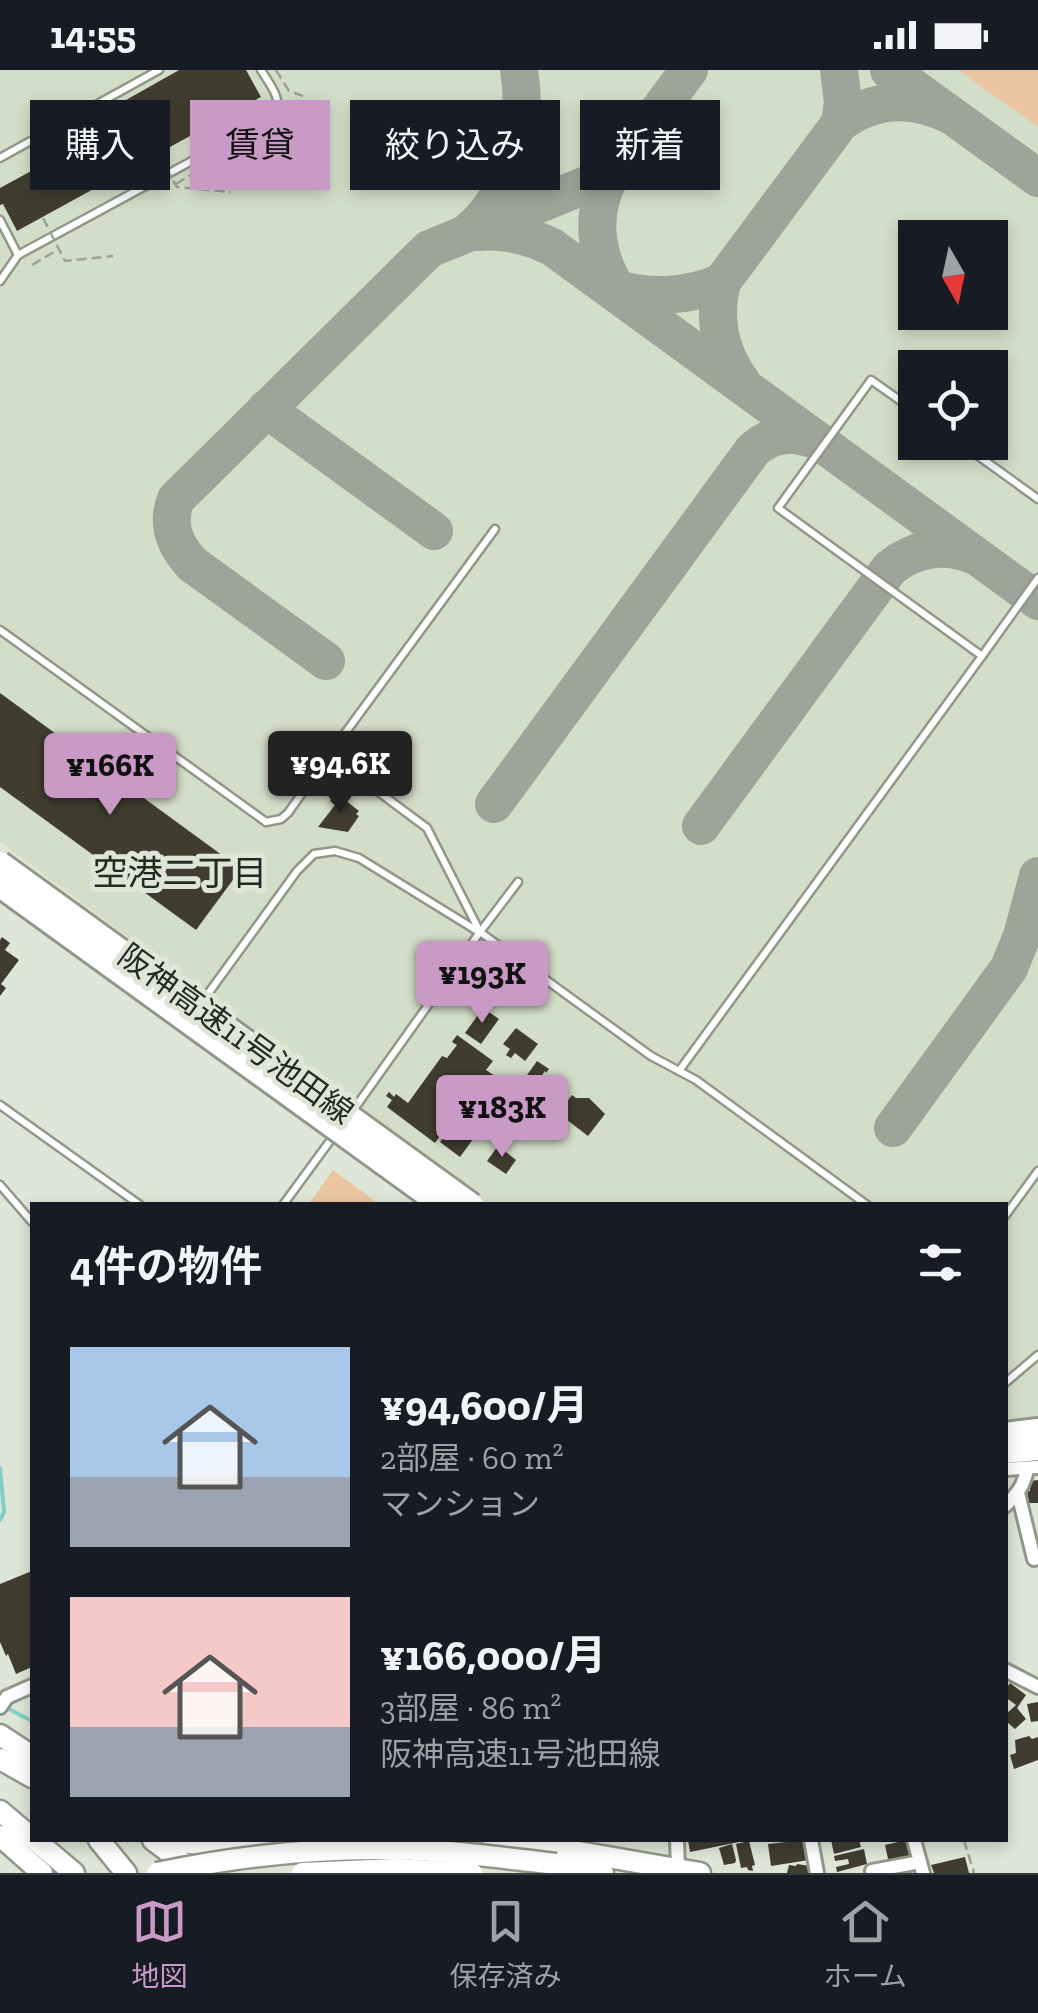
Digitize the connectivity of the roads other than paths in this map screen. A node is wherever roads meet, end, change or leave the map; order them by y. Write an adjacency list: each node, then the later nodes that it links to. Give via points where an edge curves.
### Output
1 (159, 70): 3 (lane)
2 (262, 70): 5 (lane, via 278,99 273,117)
3 (0, 158)
4 (0, 220): 5 (lane)
5 (18, 255): 6 (lane)
6 (0, 281)
7 (898, 399): 13 (lane, via 871,380 778,508)
8 (984, 460): 9 (lane)
9 (1038, 499)
10 (494, 529): 14 (lane)
11 (1038, 578): 13 (lane)
12 (0, 630): 14 (lane, via 266,822 288,813)
13 (982, 656): 20 (lane)
14 (328, 755): 18 (lane, via 427,828)
15 (0, 863): 27 (highway, 阪神高速11号池田線, bridge)
16 (518, 882): 18 (lane)
17 (0, 886): 26 (highway, 阪神高速11号池田線, bridge)
18 (480, 932): 19 (lane, via 359,858 314,854); 20 (lane); 25 (lane)
19 (192, 1015)
20 (679, 1072): 28 (lane)
21 (0, 1105): 24 (lane)
22 (1038, 1171): 29 (lane)
23 (0, 1185): 30 (lane)
24 (136, 1202)
25 (285, 1202)
26 (437, 1202)
27 (468, 1202)
28 (863, 1202)
29 (1008, 1212)
30 (30, 1220)
31 (1038, 1355): 32 (lane)
32 (1008, 1380)
33 (1038, 1430): 34 (highway)
34 (1008, 1434)
35 (1008, 1453): 36 (highway)
36 (1034, 1462): 37 (street); 38 (street)
37 (1008, 1469)
38 (1018, 1493): 39 (street); 40 (street)
39 (1008, 1503)
40 (1038, 1558)
41 (1008, 1671): 42 (street)
42 (1038, 1686)
43 (30, 1687): 44 (street)
44 (0, 1707)
45 (0, 1725): 47 (main road)
46 (0, 1736): 48 (main road)
47 (30, 1743)
48 (30, 1755)
49 (0, 1759): 50 (main road)
50 (30, 1776)
51 (0, 1810): 53 (main road)
52 (0, 1836): 68 (main road)
53 (30, 1836)
54 (38, 1842): 69 (main road)
55 (101, 1842): 70 (main road)
56 (156, 1842): 72 (main road)
57 (185, 1842): 58 (main road)
58 (254, 1842)
59 (509, 1842): 65 (main road)
60 (676, 1842): 65 (street)
61 (811, 1842): 77 (street)
62 (918, 1842): 64 (street)
63 (0, 1850): 67 (main road)
64 (922, 1867): 66 (street)
65 (678, 1869): 76 (main road)
66 (872, 1871)
67 (27, 1873)
68 (42, 1873)
69 (74, 1873)
70 (126, 1873)
71 (157, 1873): 75 (main road, bridge, via 236,1859 366,1850 446,1852)
72 (197, 1873)
73 (302, 1873): 74 (main road, bridge)
74 (472, 1873)
75 (603, 1873)
76 (700, 1873)
77 (817, 1873)

